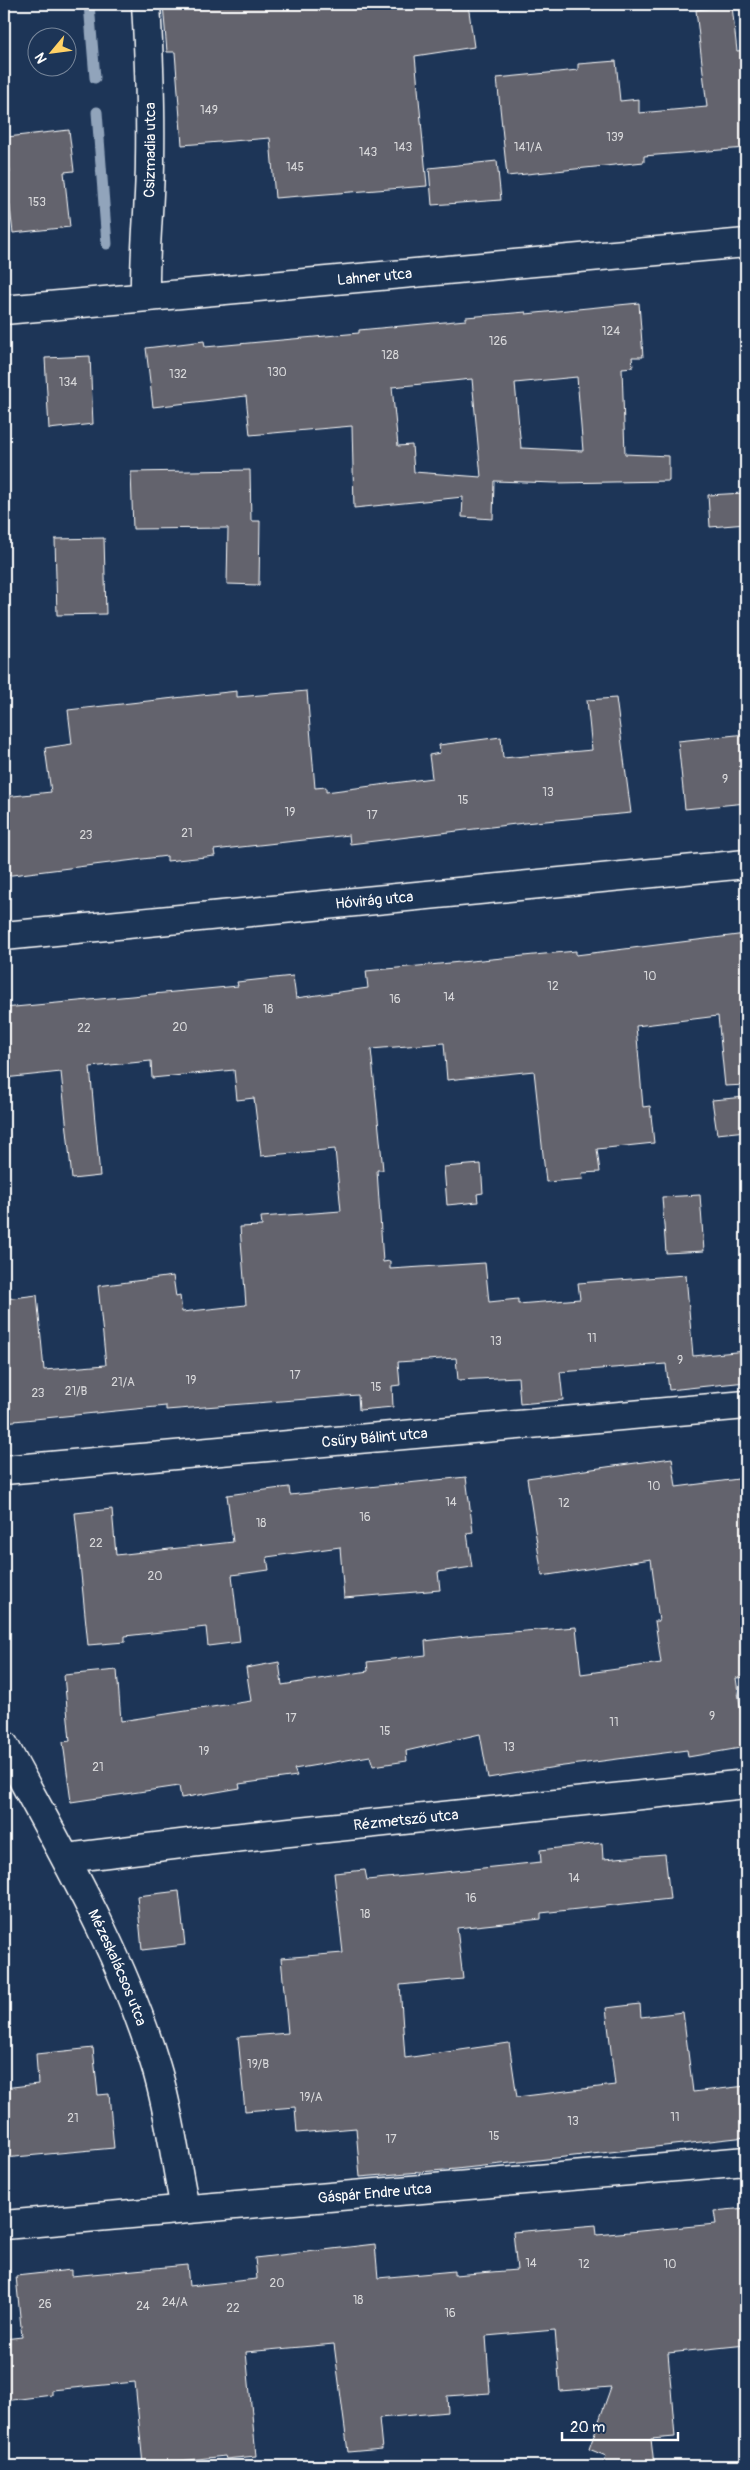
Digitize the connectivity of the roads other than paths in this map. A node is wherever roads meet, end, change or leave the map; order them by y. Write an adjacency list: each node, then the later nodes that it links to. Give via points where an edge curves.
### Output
1 (146, 4): 3 (street, Csizmadia utca, via 151,100)
2 (746, 243): 3 (street, Lahner utca)
3 (145, 296): 4 (street, Lahner utca)
4 (4, 310)
5 (746, 864): 6 (street, Hóvirág utca)
6 (4, 936)
7 (746, 1405): 8 (street, Csűry Bálint utca)
8 (4, 1470)
9 (4, 1745): 11 (street, Mézeskalácsos utca)
10 (746, 1784): 11 (street, Rézmetsző utca)
11 (66, 1858): 13 (street, Mézeskalácsos utca, via 88,1901 146,2038 162,2092)
12 (746, 2161): 13 (street, Gáspár Endre utca)
13 (185, 2208): 14 (street, Gáspár Endre utca)
14 (4, 2225)

